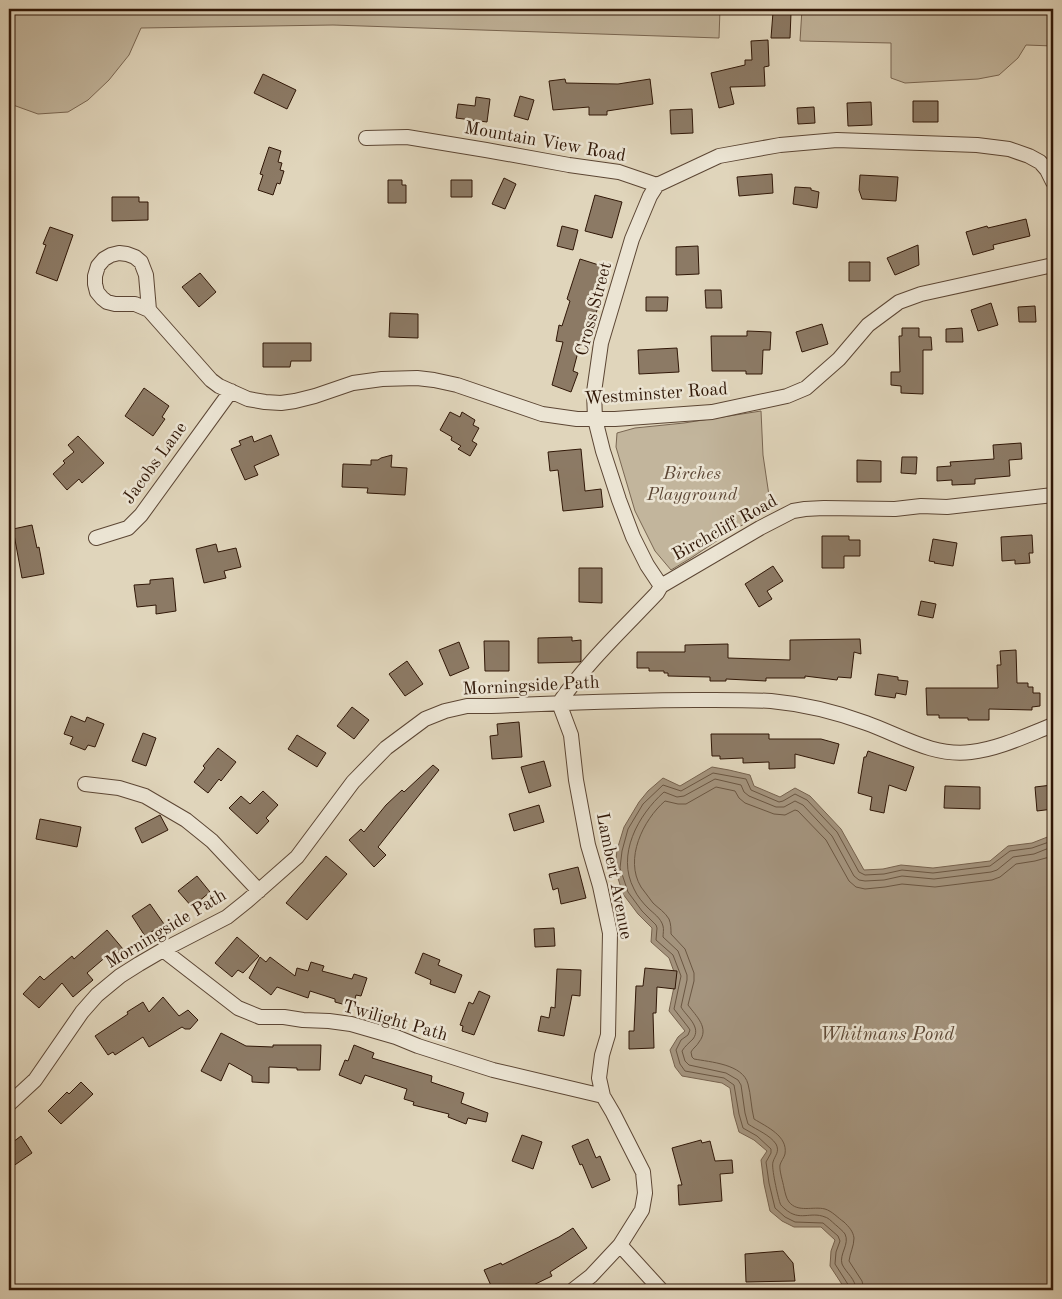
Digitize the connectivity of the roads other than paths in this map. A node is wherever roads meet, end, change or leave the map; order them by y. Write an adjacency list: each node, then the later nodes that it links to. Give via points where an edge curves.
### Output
1 (366, 138): 3 (street, Mountain View Road, via 407,137 478,148 619,172)
2 (1053, 182): 3 (street, via 1040,162 1009,149 836,140 780,145 719,156)
3 (657, 185): 7 (street, Cross Street, via 632,239 601,343 594,392)
4 (1053, 265): 7 (street, Westminster Road, via 899,302 868,325 839,359 806,388 786,396 712,412)
5 (149, 310): 5 (street, via 146,275 141,262 119,253 104,259 95,276 97,292 102,298 107,302 135,304); 6 (street, Westminster Road, via 204,372 219,386)
6 (231, 391): 7 (street, Westminster Road, via 265,402 296,401 353,383 417,378 457,385 542,414); 9 (street, Jacobs Lane, via 141,515 128,528)
7 (595, 419): 10 (street, Cross Street, via 633,537)
8 (1053, 495): 10 (street, Birchcliff Road, via 947,507 793,511)
9 (96, 538)
10 (661, 586): 11 (street, Birchcliff Road)
11 (559, 703): 12 (street, Morningside Path, via 668,699 770,701 832,712 919,746 959,753 995,747); 14 (street, Morningside Path, via 467,706 425,719 386,748 353,782 297,857); 16 (street, Lambert Avenue, via 571,735 588,845 610,932 608,1034 599,1078)
12 (1053, 725)
13 (85, 784): 14 (street, via 119,788 145,796 186,820 212,841)
14 (259, 891): 15 (street, Morningside Path, via 227,917)
15 (163, 950): 16 (street, Twilight Path, via 238,1008 260,1017 351,1024 493,1070); 17 (street, Morningside Path, via 120,976 97,995 35,1080)
16 (603, 1096): 18 (street, Lambert Avenue, via 643,1172 645,1193 642,1210)
17 (9, 1104)
18 (620, 1245): 19 (street, Lambert Avenue); 20 (street)
19 (573, 1290)
20 (661, 1290)

